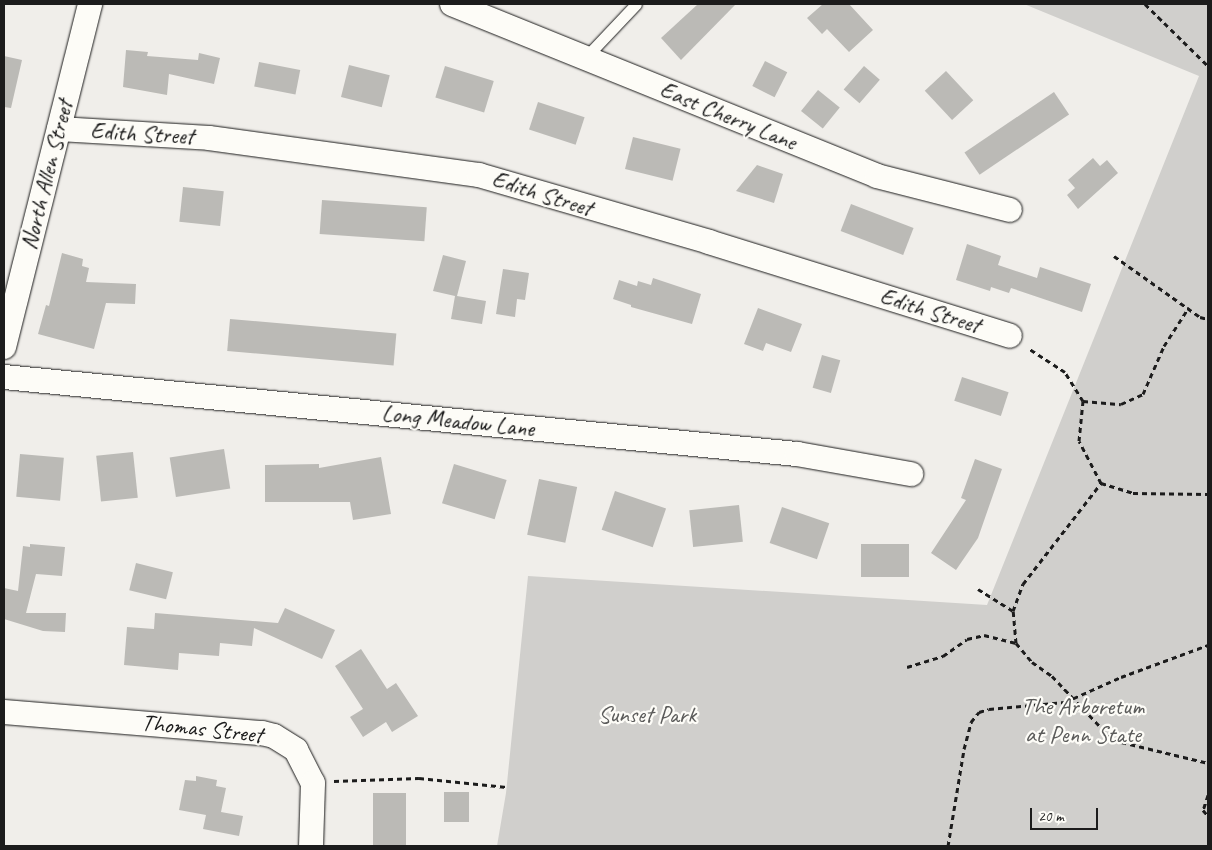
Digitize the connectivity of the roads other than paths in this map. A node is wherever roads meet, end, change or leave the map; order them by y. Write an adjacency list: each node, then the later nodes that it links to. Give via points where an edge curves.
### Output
1 (90, 4): 5 (street, North Allen Street)
2 (452, 4): 4 (street, East Cherry Lane)
3 (636, 4): 4 (lane)
4 (585, 58): 6 (street, East Cherry Lane, via 877,176)
5 (59, 129): 7 (street, Edith Street, via 209,138 479,176 709,242); 8 (street, North Allen Street)
6 (1010, 210)
7 (1010, 336)
8 (4, 347)
9 (4, 377): 10 (street, Long Meadow Lane, via 796,454)
10 (911, 474)
11 (4, 712): 12 (street, Thomas Street, via 274,736 296,750 313,783)
12 (312, 846)

